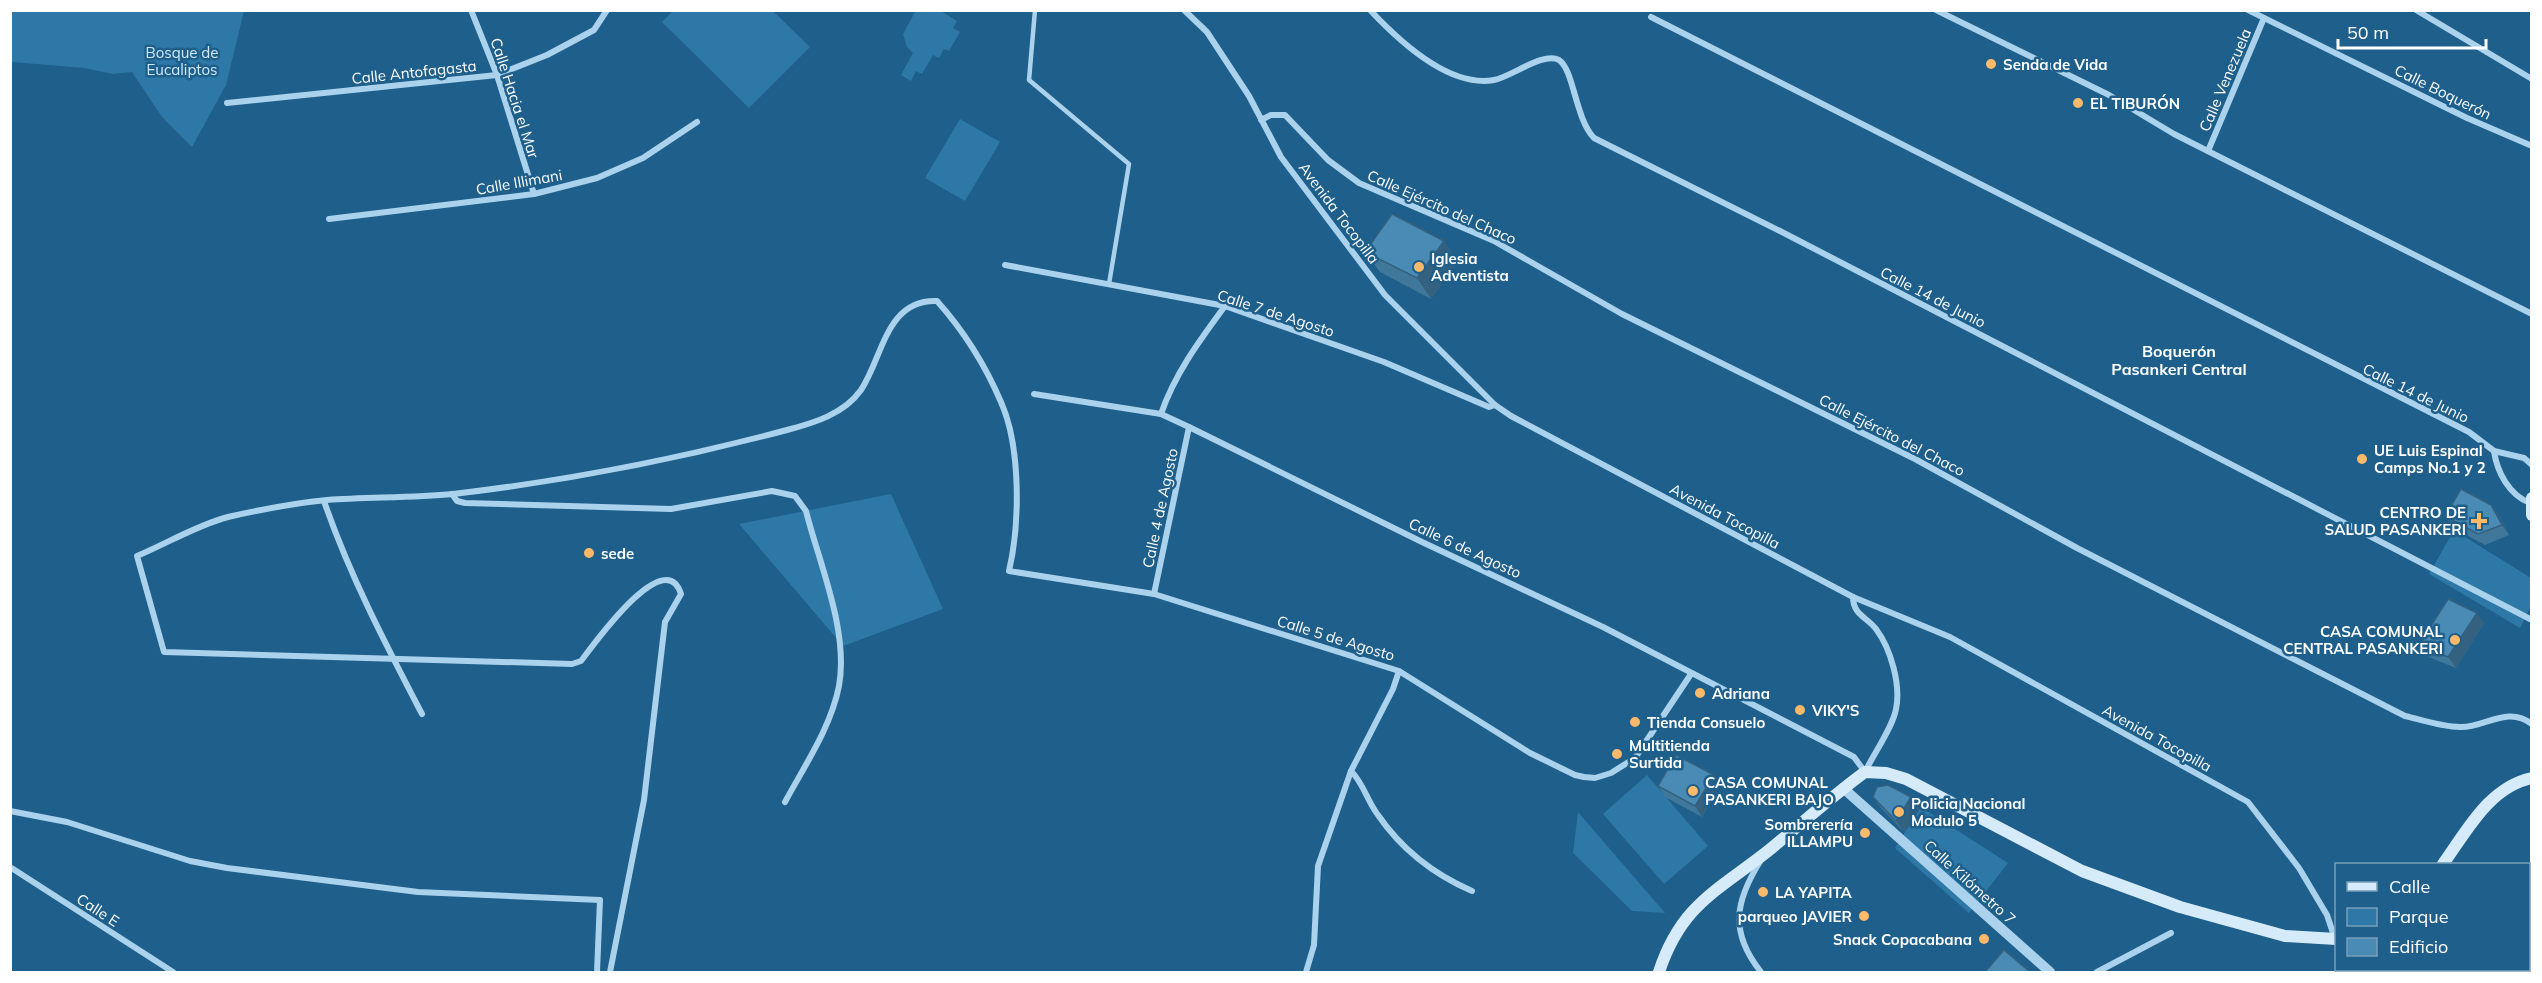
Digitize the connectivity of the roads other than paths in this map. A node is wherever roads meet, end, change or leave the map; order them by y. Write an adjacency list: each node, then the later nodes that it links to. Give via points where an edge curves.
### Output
1 (471, 10): 11 (street, Calle Hacia el Mar)
2 (607, 10): 11 (street, Calle Antofagasta, via 594,30 547,55)
3 (1035, 10): 21 (lane, via 1029,80 1129,164)
4 (1184, 10): 14 (street, Avenida Tocopilla, via 1207,32)
5 (1370, 10): 35 (street, Calle 14 de Junio, via 1422,57 1469,79 1495,80 1555,58 1565,65 1581,120 1594,138)
6 (1936, 10): 17 (street, via 2109,96)
7 (2248, 10): 10 (street, Calle Boquerón)
8 (2416, 10): 12 (street)
9 (1651, 17): 28 (street, Calle 14 de Junio, via 2469,432)
10 (2264, 18): 16 (street, Calle Boquerón); 17 (street, Calle Venezuela)
11 (496, 75): 13 (street, Calle Antofagasta); 18 (street, Calle Hacia el Mar)
12 (2532, 80)
13 (227, 103)
14 (1262, 120): 25 (street, Avenida Tocopilla, via 1281,157 1385,295); 40 (street, Calle Ejército del Chaco, via 1285,115 1328,160 1359,183 1494,241 1622,314 1915,459 2077,548 2405,716 2462,728 2513,716)
15 (697, 122): 18 (street, Calle Illimani, via 634,162 597,178)
16 (2532, 146)
17 (2208, 151): 23 (street)
18 (534, 194): 19 (street, Calle Illimani)
19 (329, 219)
20 (1005, 265): 21 (street, Calle 7 de Agosto)
21 (1109, 284): 22 (street, Calle 7 de Agosto)
22 (1225, 306): 25 (street, Calle 7 de Agosto, via 1384,362 1489,407); 26 (street, via 1169,389)
23 (2532, 314)
24 (1034, 394): 26 (street, Calle 6 de Agosto)
25 (1495, 405): 34 (street, Avenida Tocopilla)
26 (1161, 414): 27 (street, Calle 6 de Agosto)
27 (1189, 427): 33 (street, Calle 4 de Agosto); 38 (street, Calle 6 de Agosto, via 1603,627)
28 (2494, 451): 29 (street, Calle 14 de Junio, via 2524,458); 32 (street, via 2504,481)
29 (2532, 465)
30 (452, 494): 31 (street); 33 (street, Calle 5 de Agosto, via 645,463 822,419 838,411 861,390 893,322 903,311 926,301 937,301 978,358 1002,404 1012,440 1014,549 1009,571); 45 (street, via 465,503 671,510 772,491 795,496 806,511 832,606 842,661 828,723)
31 (324, 501): 36 (street); 36 (street, via 226,518 136,556 165,652)
32 (2531, 505)
33 (1154, 594): 37 (street, Calle 5 de Agosto)
34 (1853, 597): 42 (street, via 1857,612 1876,629 1887,649 1896,688 1896,711); 52 (street, Avenida Tocopilla, via 1950,637 2248,802 2299,868)
35 (2532, 620)
36 (393, 660): 39 (street); 56 (street, via 572,664 581,661 632,597 655,584 671,582 679,588 680,599 665,622 644,800)
37 (1399, 670): 38 (street, Calle 5 de Agosto, via 1530,753 1575,776 1595,778 1635,758); 41 (street)
38 (1691, 674): 42 (street, Calle 6 de Agosto, via 1854,757)
39 (422, 714)
40 (2532, 724)
41 (1351, 771): 50 (street, via 1377,814 1413,857); 57 (street, via 1318,866 1314,945)
42 (1865, 772): 44 (main road); 53 (main road, via 1906,779 2082,871 2180,907 2285,936)
43 (2532, 778): 48 (main road, via 2500,791)
44 (1843, 788): 47 (main road); 60 (street, Calle Kilómetro 7)
45 (785, 802)
46 (10, 811): 55 (street, via 67,822 190,861 227,868 418,892 600,900)
47 (1766, 852): 58 (main road, via 1722,883 1683,922 1666,950); 59 (street, via 1741,896 1737,913 1743,943)
48 (2444, 863)
49 (10, 867): 54 (street, Calle E)
50 (1472, 891)
51 (2171, 933): 61 (street)
52 (2335, 936)
53 (2335, 939)
54 (173, 972)
55 (597, 972)
56 (610, 972)
57 (1306, 972)
58 (1659, 972)
59 (1761, 972)
60 (2050, 972)
61 (2097, 972)

